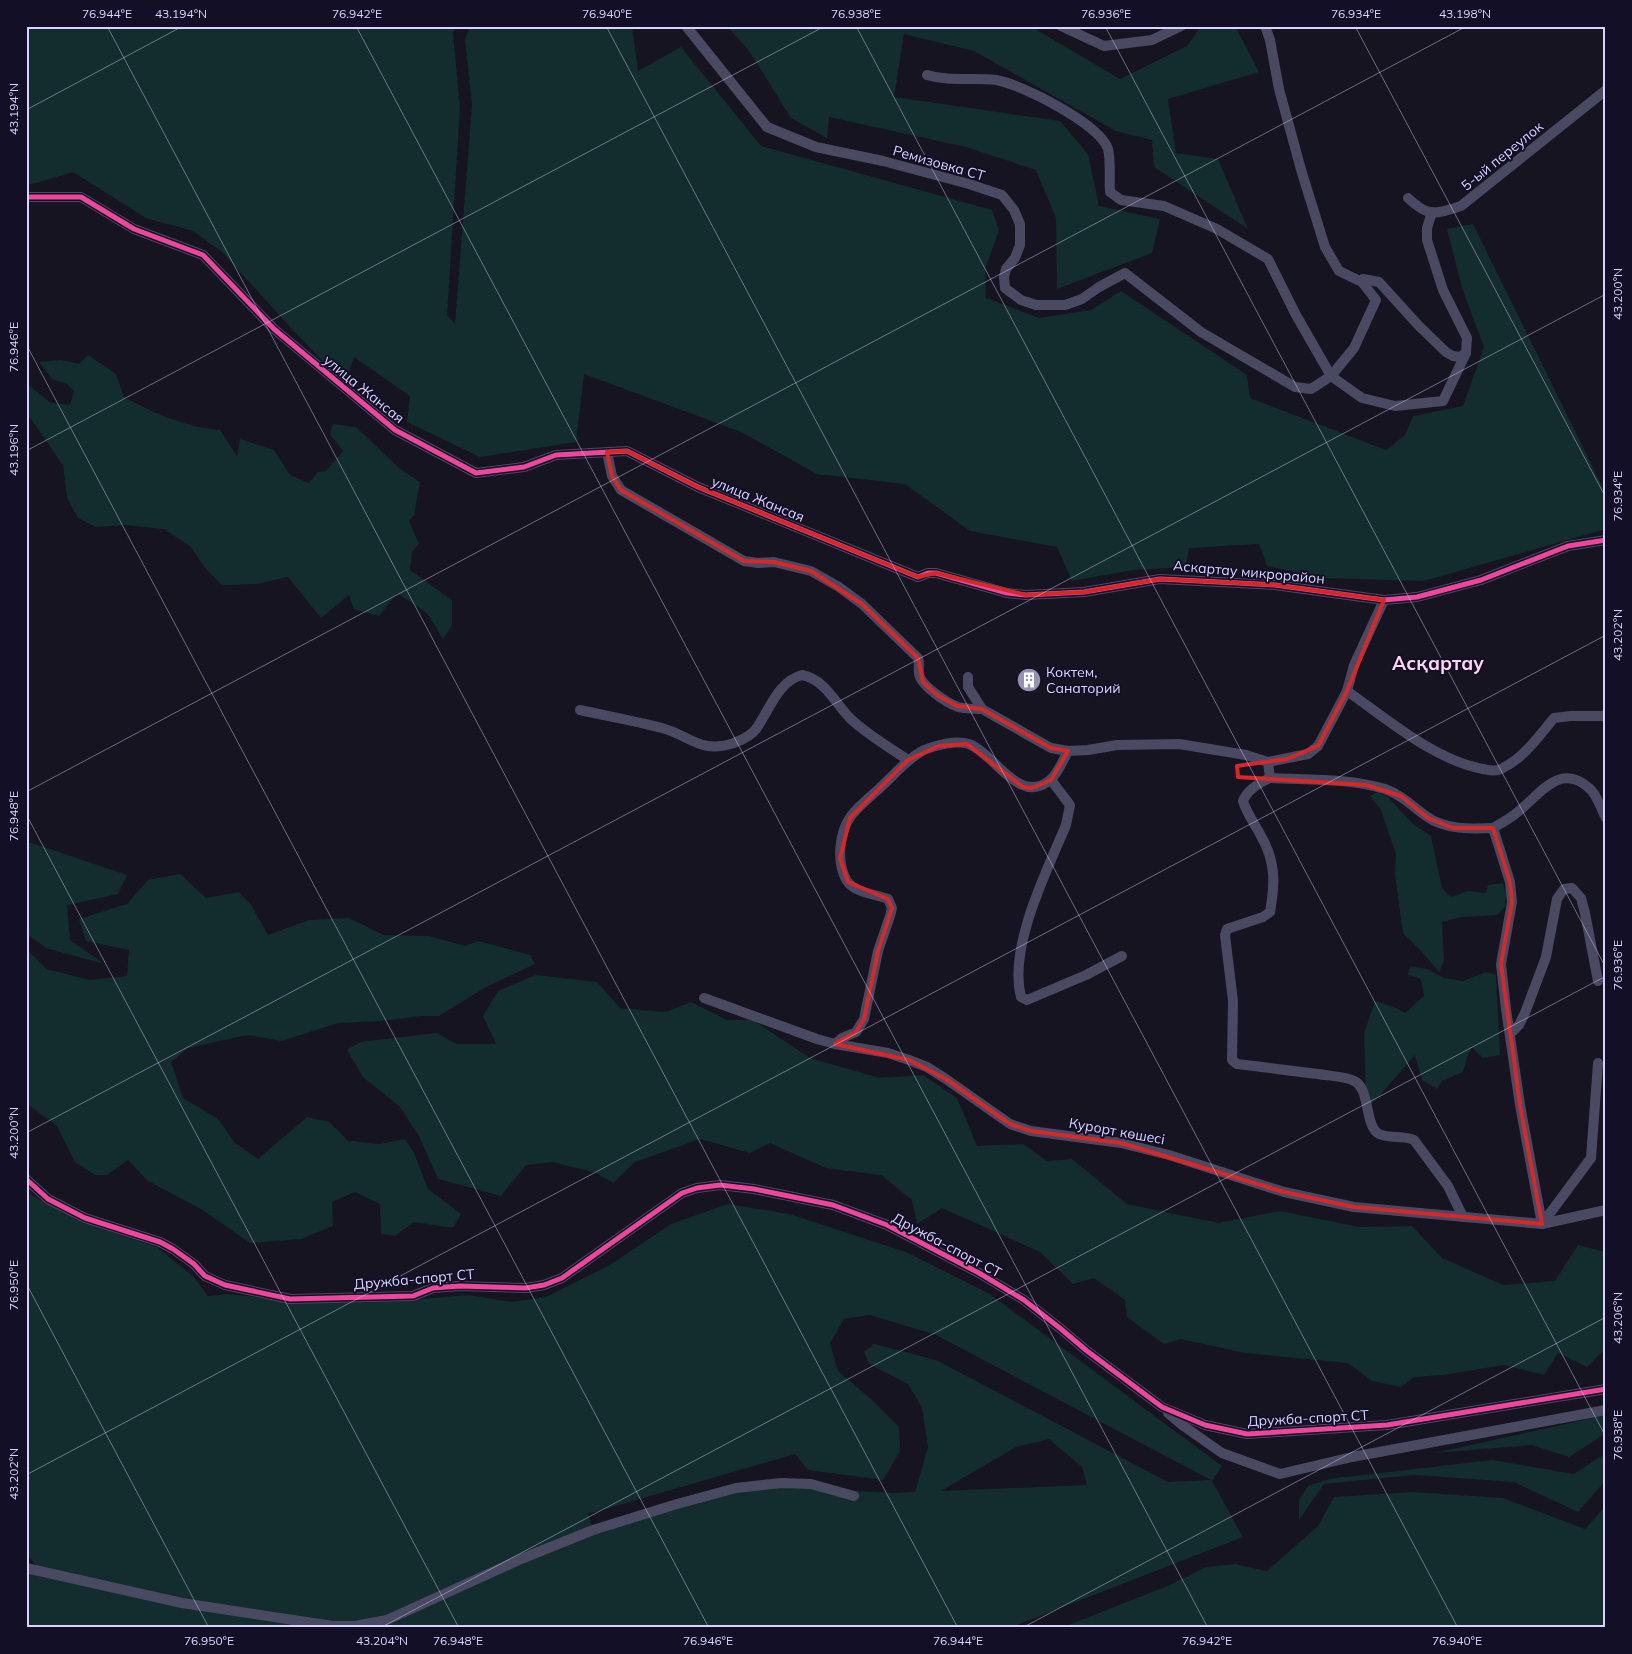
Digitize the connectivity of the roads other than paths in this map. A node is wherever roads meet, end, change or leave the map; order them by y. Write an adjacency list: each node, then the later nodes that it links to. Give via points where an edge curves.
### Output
1 (686, 26): 12 (street, Ремизовка СТ, via 767,127 816,147 884,161 1002,195 1020,224 1020,245 1006,268 1005,288 1021,300 1036,305 1065,305 1082,299 1125,273 1201,332 1294,387 1311,388)
2 (1061, 26): 3 (street, via 1104,46 1152,40)
3 (1181, 26)
4 (1265, 26): 10 (street, via 1281,98 1325,247 1339,271)
5 (927, 75): 12 (street, via 941,79 997,80 1016,86 1078,118 1099,134 1108,149 1110,192 1121,200 1164,206 1218,229 1268,259)
6 (1606, 90): 9 (street, 5-ый переулок, via 1461,206 1437,214)
7 (26, 196): 13 (street, улица Жансая, via 81,197 134,229 203,255 274,329 395,430 476,473 524,467 556,455)
8 (1408, 198): 9 (street, via 1419,208)
9 (1432, 212): 11 (street, via 1427,240 1444,290 1467,338)
10 (1362, 282): 11 (street, via 1363,278 1379,282 1446,352 1460,357); 12 (street, via 1376,300 1354,348)
11 (1466, 353): 12 (street, via 1443,401 1386,404 1362,398)
12 (1331, 376)
13 (607, 452): 15 (street, улица Жансая, via 627,450 698,487); 20 (street, via 612,476 621,490 744,561 774,562 811,571 839,587 862,604 918,658 923,682 937,695 957,706)
14 (1606, 540): 16 (street, Аскартау микрорайон, via 1568,546 1481,580 1417,597)
15 (917, 576): 16 (street, Аскартау микрорайон, via 936,573 1007,593 1026,595 1084,592 1160,579 1275,585)
16 (1384, 600): 18 (street, via 1354,665)
17 (968, 677): 20 (street, via 968,687)
18 (1346, 691): 21 (street, via 1436,752 1457,763 1494,771 1525,752 1554,718); 24 (street, via 1318,746 1308,754)
19 (580, 710): 23 (street, via 663,728 697,744 715,747 750,735 785,685 802,676 815,680 854,722)
20 (982, 710): 22 (street, via 1051,748)
21 (1606, 716)
22 (1068, 752): 24 (street, via 1118,745 1179,744); 26 (street)
23 (908, 760): 26 (street, via 939,746 967,744 982,751 1024,787 1032,788); 33 (street, via 850,818 842,840 840,858 848,882 857,889 888,899 892,908 878,951 864,1019 856,1032)
24 (1268, 762): 25 (street)
25 (1270, 778): 28 (street, via 1339,781 1384,789 1402,796 1428,818 1453,828); 37 (street, via 1245,795 1243,801 1272,862 1274,888 1270,912 1227,929 1225,935 1233,1001 1232,1060 1237,1064 1358,1083 1376,1131 1414,1140 1448,1186)
26 (1051, 780): 29 (street, via 1070,805 1069,815 1023,939 1019,967 1021,997 1027,1000 1048,992)
27 (1606, 818): 28 (street, via 1591,789 1575,778 1563,779 1540,790 1520,811)
28 (1493, 828): 32 (street, via 1510,882 1512,902 1501,964)
29 (1122, 956)
30 (1598, 981): 32 (street, via 1581,898 1572,888 1564,889 1557,899 1546,957 1519,1025)
31 (704, 998): 33 (street, Курорт көшесі)
32 (1510, 1034): 38 (street)
33 (835, 1044): 37 (street, Курорт көшесі, via 888,1053 927,1067 1010,1124 1031,1131 1131,1145 1169,1154 1284,1192 1354,1207)
34 (1598, 1063): 38 (street, via 1591,1158)
35 (26, 1179): 40 (street, Дружба-спорт СТ, via 48,1199 85,1218 160,1242 194,1264 206,1276 225,1285 290,1299 413,1296 433,1288 526,1288 544,1285 562,1278 682,1193 720,1185 754,1189 833,1205 887,1226 979,1272 1024,1300)
36 (1606, 1210): 38 (street, Курорт көшесі)
37 (1463, 1217): 38 (street, Курорт көшесі)
38 (1542, 1224)
39 (1606, 1389): 40 (street, Дружба-спорт СТ, via 1387,1425 1247,1434 1205,1425)
40 (1162, 1407): 41 (street, via 1222,1453 1280,1474 1352,1457)
41 (1606, 1410)
42 (854, 1496): 43 (street, via 811,1484 781,1482 736,1488 593,1530 387,1620 355,1626 333,1626 182,1603)
43 (26, 1568)

